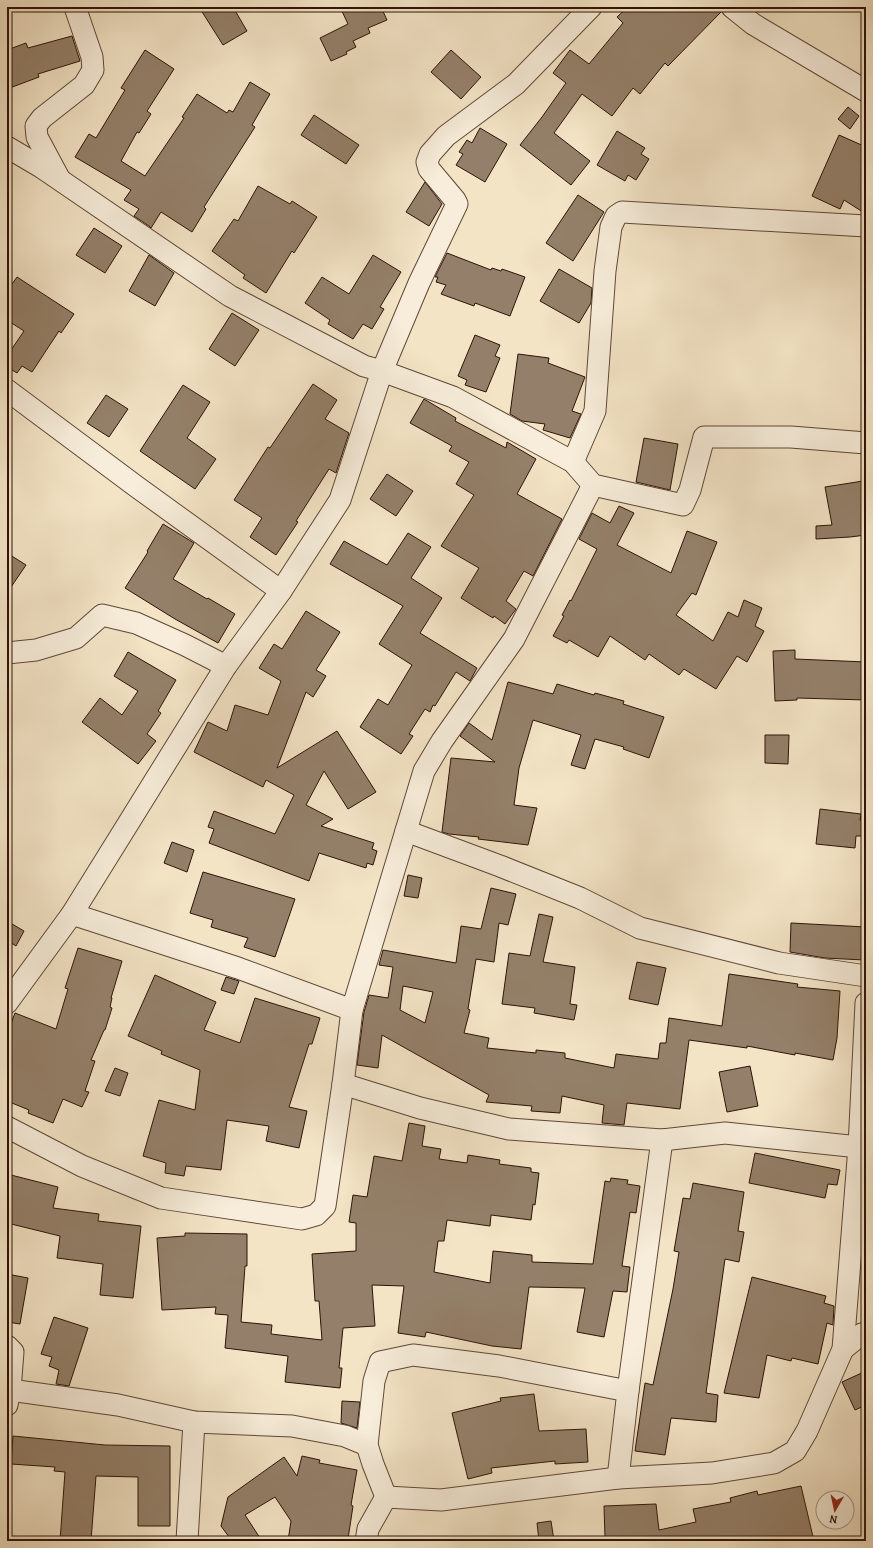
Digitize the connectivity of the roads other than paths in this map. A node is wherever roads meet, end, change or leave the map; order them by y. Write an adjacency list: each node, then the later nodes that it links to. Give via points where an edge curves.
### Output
1 (75, 7): 6 (street, via 92,57 93,70 84,85 42,118 36,126 37,137)
2 (591, 7): 8 (street, via 516,84 446,136 430,154 427,162 429,169 457,204 419,283)
3 (732, 7): 4 (street, via 753,24)
4 (866, 91)
5 (7, 147): 6 (street)
6 (61, 180): 8 (street, via 230,296 364,366)
7 (866, 226): 11 (street, via 622,212 616,216 611,227 605,271 595,411)
8 (382, 371): 11 (street, via 453,397); 13 (street, via 340,500)
9 (7, 390): 13 (street)
10 (866, 443): 12 (street, via 791,437 704,437 690,490 683,505)
11 (573, 462): 12 (street)
12 (593, 485): 16 (street, via 514,639 442,741 424,771)
13 (281, 590): 15 (street)
14 (7, 653): 15 (street, via 36,650 76,638 102,615 136,623)
15 (226, 666): 17 (street)
16 (406, 831): 18 (street, via 580,898 640,928 779,963); 21 (street)
17 (72, 914): 19 (street); 21 (street, via 238,968)
18 (866, 976)
19 (7, 1003)
20 (866, 1003): 25 (street)
21 (352, 1010): 22 (street)
22 (343, 1084): 23 (street, via 325,1206 316,1215 302,1219 161,1198 82,1166); 24 (street, via 420,1108 509,1129)
23 (7, 1127)
24 (662, 1140): 25 (street, via 725,1133); 29 (street)
25 (859, 1147): 28 (street)
26 (866, 1333): 28 (street)
27 (7, 1346): 30 (street, via 12,1352)
28 (843, 1349): 33 (street, via 807,1431 795,1452 774,1462 712,1473)
29 (628, 1391): 32 (street, via 499,1366 413,1354 380,1362 374,1381); 33 (street)
30 (9, 1398): 31 (street, via 118,1405)
31 (194, 1422): 32 (street, via 292,1426 345,1436); 35 (street)
32 (368, 1445): 34 (street)
33 (618, 1478): 34 (street, via 441,1500)
34 (386, 1496): 36 (street, via 368,1529)
35 (186, 1541)
36 (366, 1541)

